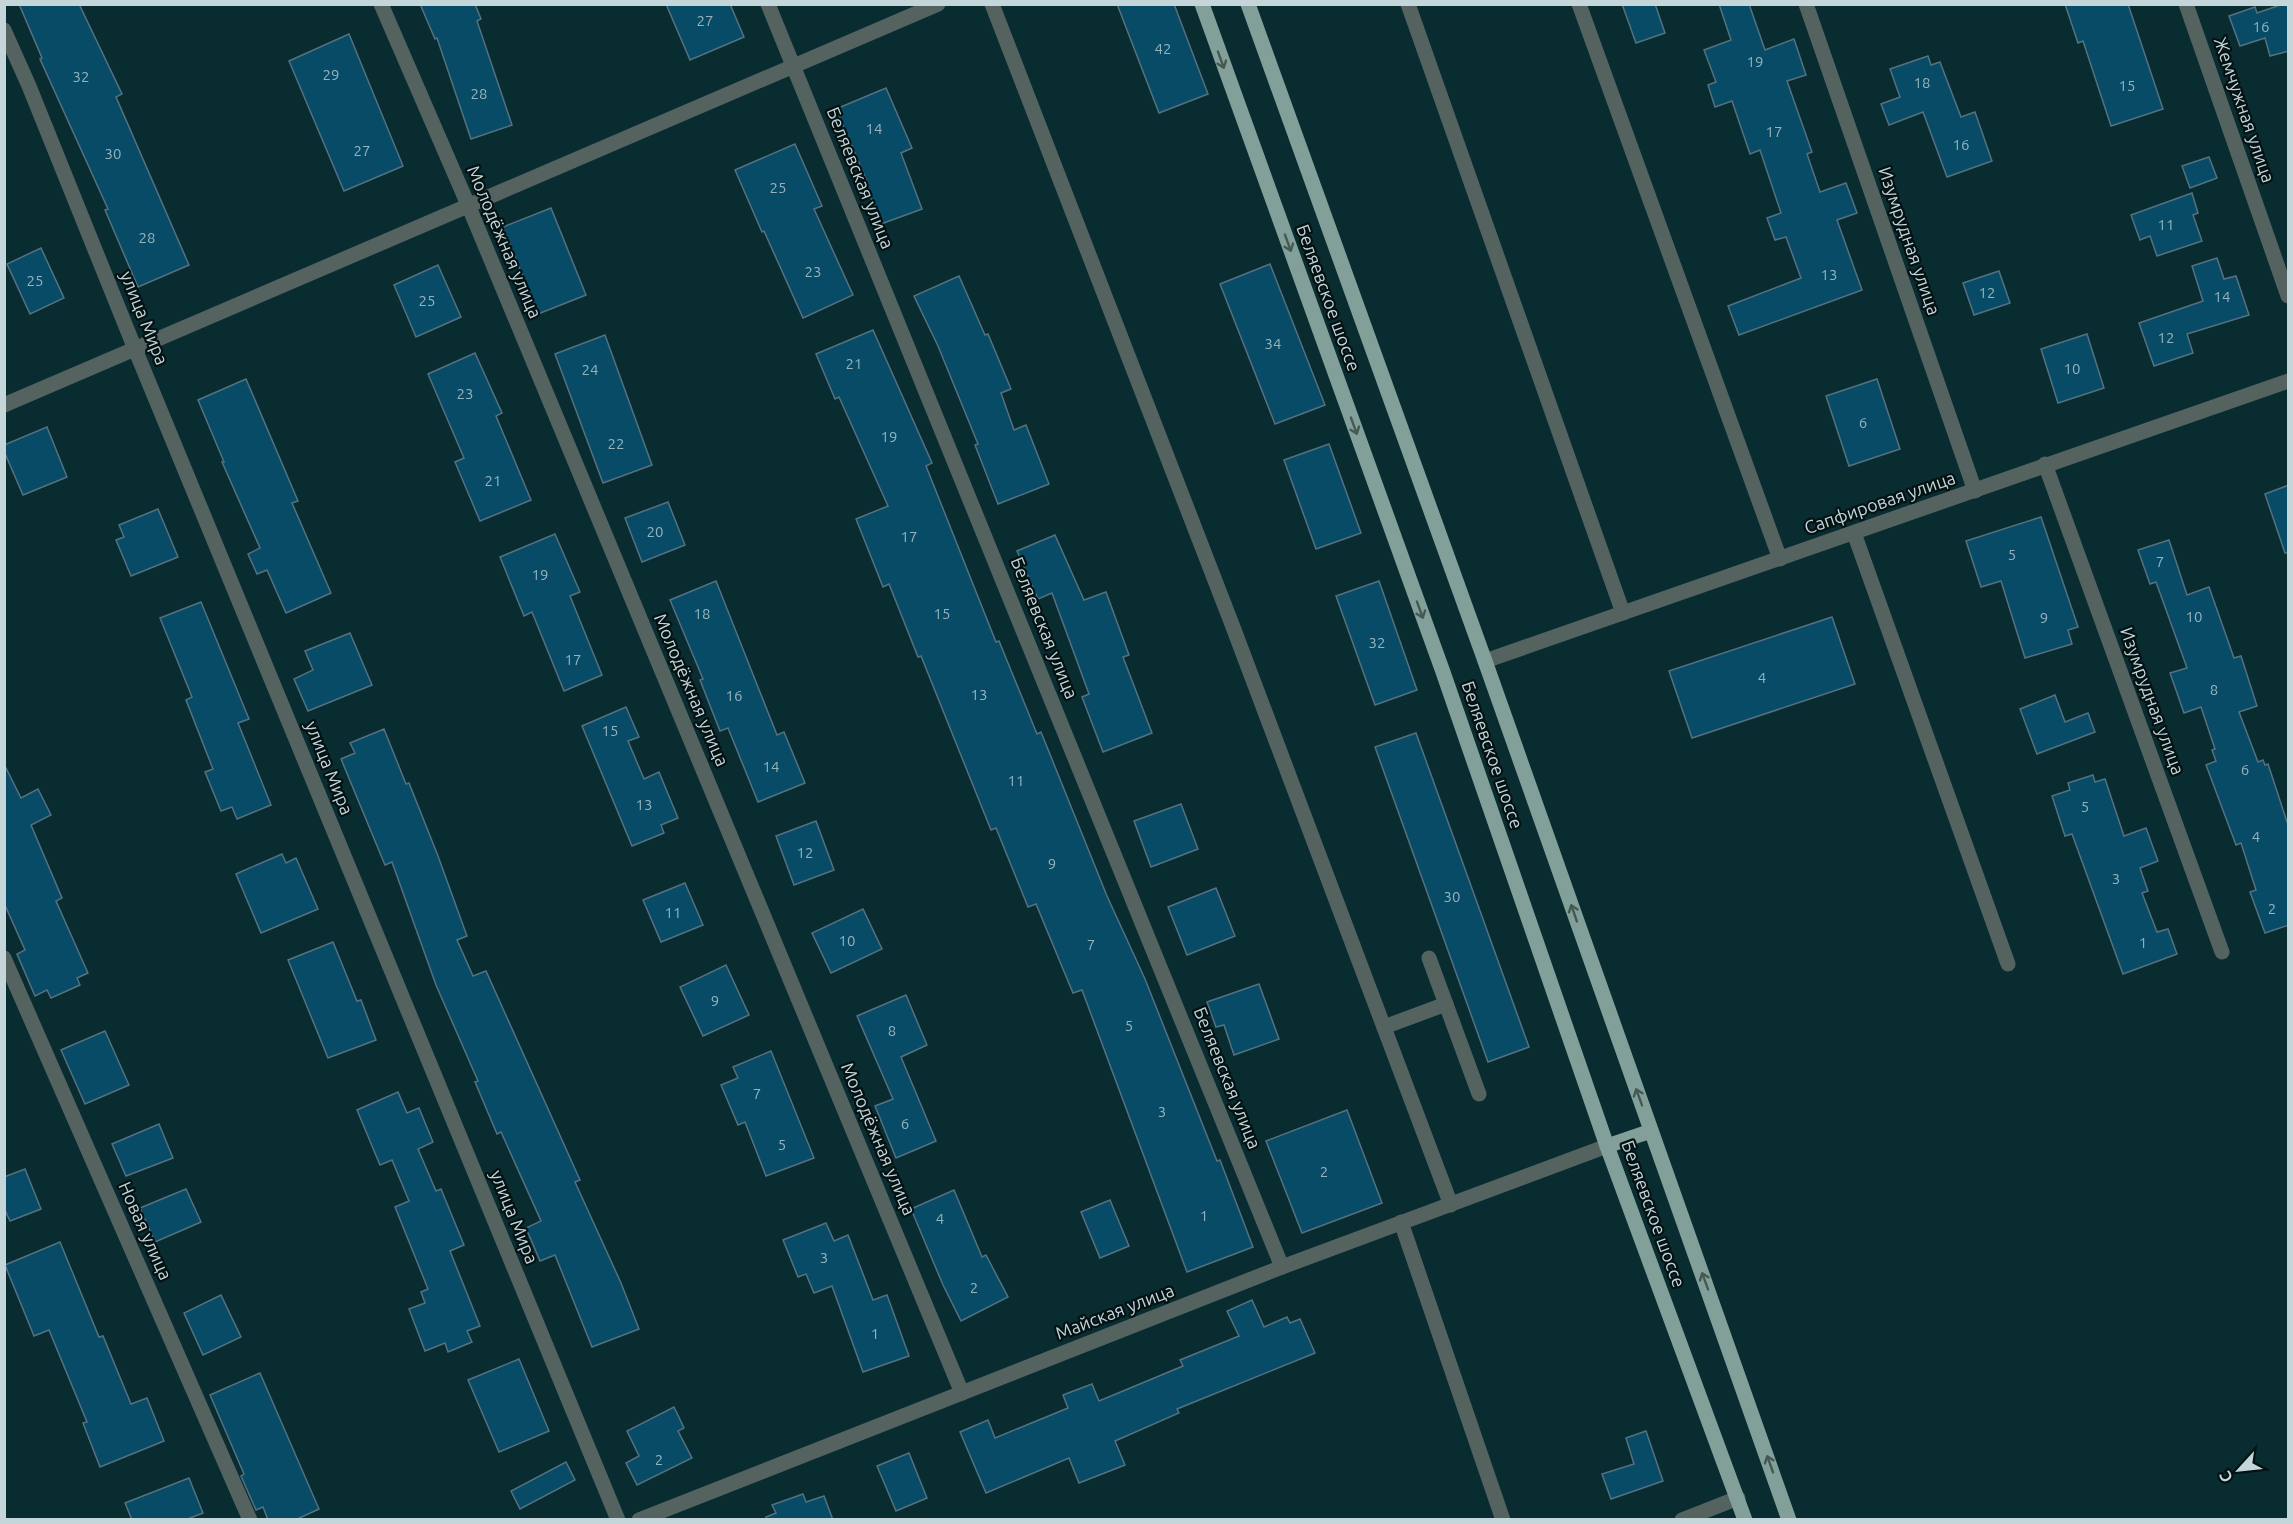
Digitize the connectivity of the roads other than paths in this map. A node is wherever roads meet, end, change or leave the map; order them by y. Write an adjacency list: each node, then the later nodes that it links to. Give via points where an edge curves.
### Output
1 (381, 4): 13 (street, Молодёжная улица)
2 (768, 4): 12 (street, Беляевская улица)
3 (938, 4): 12 (street)
4 (992, 4): 29 (street)
5 (1202, 4): 32 (main road, Беляевское шоссе, one-way to 32, via 1439,661)
6 (1248, 4): 23 (main road, Беляевское шоссе)
7 (1408, 4): 22 (street)
8 (1579, 4): 21 (street)
9 (1806, 4): 19 (street, Изумрудная улица)
10 (2186, 4): 14 (street, Жемчужная улица)
11 (4, 30): 15 (street, улица Мира)
12 (794, 65): 13 (street); 35 (street, Беляевская улица)
13 (469, 207): 15 (street); 36 (street, Молодёжная улица)
14 (2289, 296)
15 (135, 349): 17 (street); 39 (street, улица Мира)
16 (2289, 381): 18 (street, Сапфировая улица)
17 (4, 405)
18 (2045, 464): 19 (street, Сапфировая улица); 24 (street, Изумрудная улица)
19 (1975, 491): 20 (street, Сапфировая улица)
20 (1854, 533): 21 (street, Сапфировая улица); 27 (street)
21 (1780, 559): 22 (street, Сапфировая улица)
22 (1623, 614): 23 (street, Сапфировая улица)
23 (1485, 661): 31 (main road, Беляевское шоссе, one-way to 23)
24 (2222, 952)
25 (4, 958): 38 (street, Новая улица)
26 (1429, 958): 28 (street)
27 (2008, 964)
28 (1446, 1004): 29 (street); 30 (street)
29 (1384, 1027): 33 (street)
30 (1479, 1094)
31 (1651, 1131): 32 (main road); 44 (main road, Беляевское шоссе, one-way to 31)
32 (1607, 1146): 33 (street, Майская улица); 37 (main road, Беляевское шоссе)
33 (1451, 1205): 34 (street, Майская улица)
34 (1401, 1222): 35 (street, Майская улица); 41 (street)
35 (1282, 1267): 36 (street, Майская улица)
36 (962, 1393): 40 (street, Майская улица)
37 (1738, 1498): 42 (street); 43 (main road, Беляевское шоссе)
38 (250, 1520)
39 (618, 1520)
40 (639, 1520)
41 (1503, 1520)
42 (1682, 1520)
43 (1745, 1520)
44 (1790, 1520)

